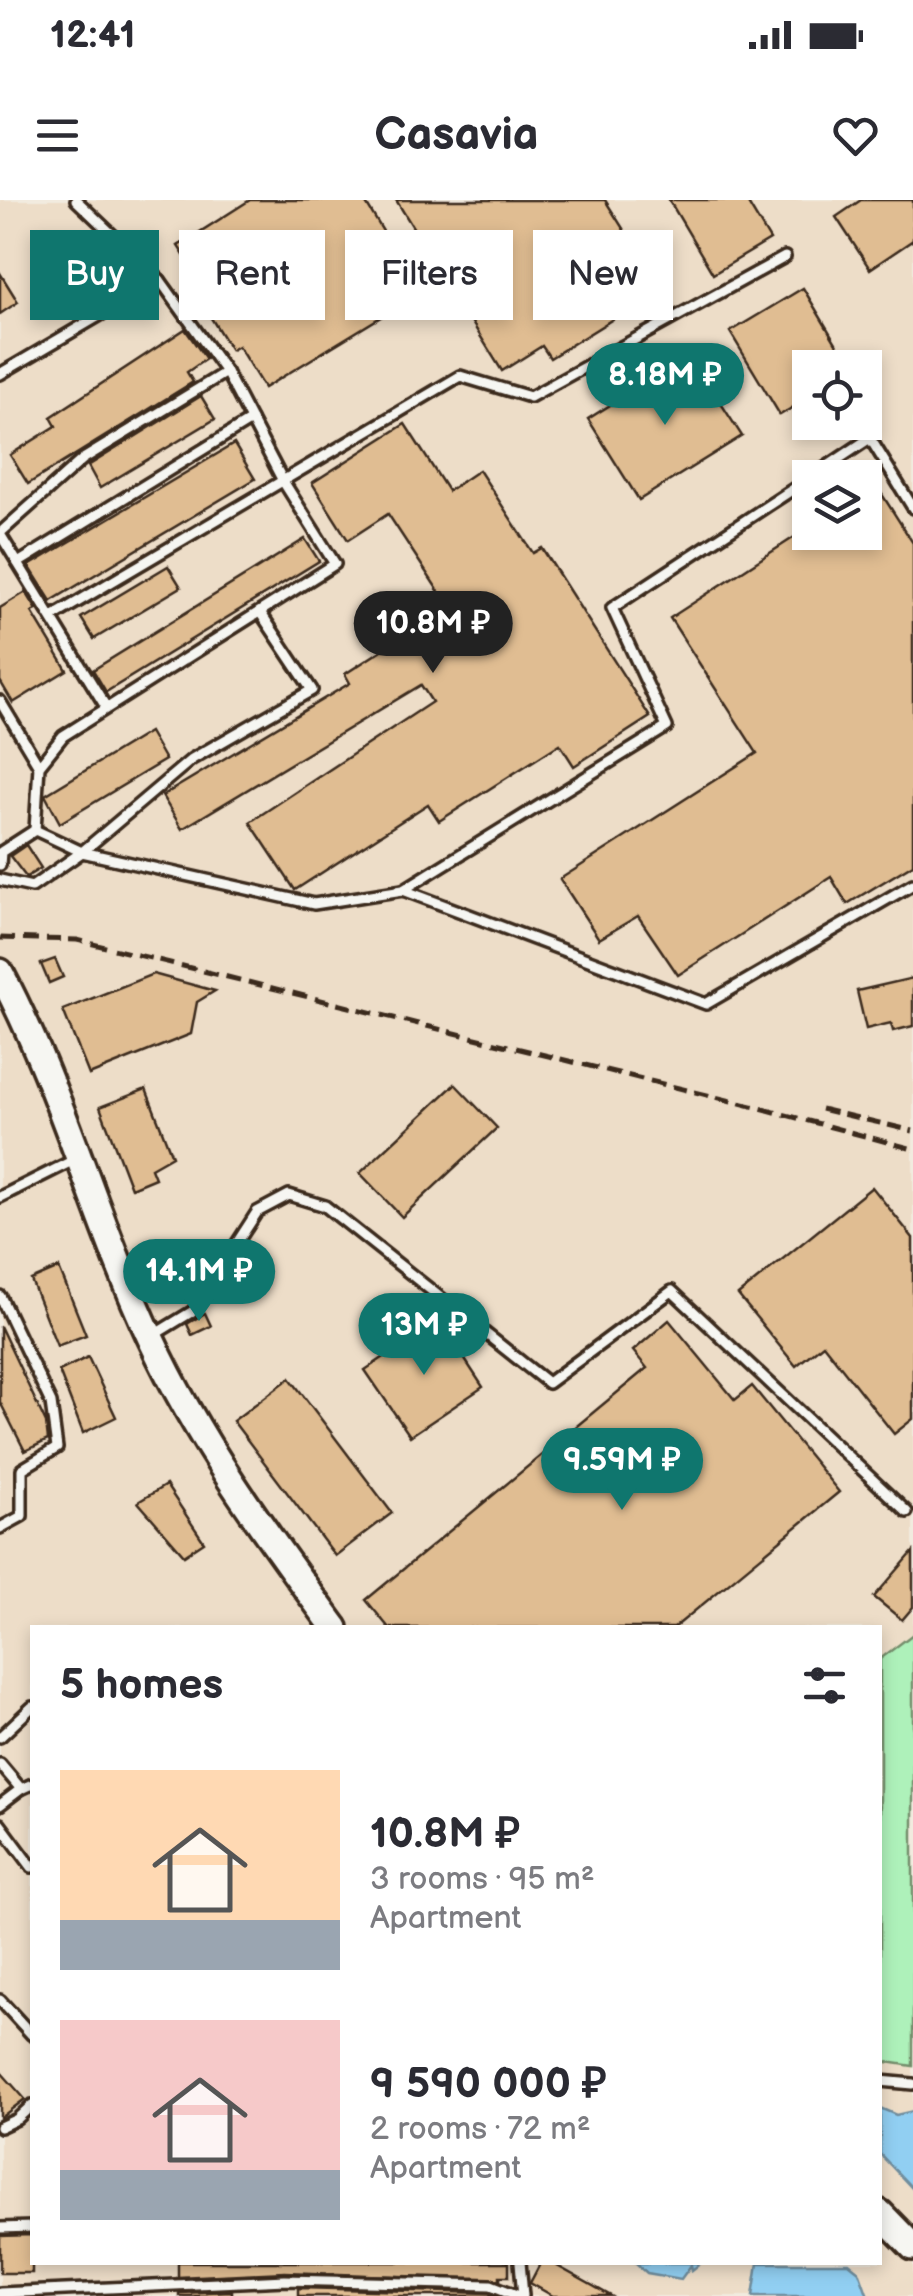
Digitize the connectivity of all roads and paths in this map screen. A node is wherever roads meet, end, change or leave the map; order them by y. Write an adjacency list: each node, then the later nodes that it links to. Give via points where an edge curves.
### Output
1 (76, 200): 3 (lane)
2 (784, 257): 8 (lane, via 530,397 460,376)
3 (160, 280): 4 (lane); 5 (lane)
4 (226, 372): 6 (lane); 11 (lane, via 83,460)
5 (0, 374)
6 (251, 420): 8 (lane); 12 (lane)
7 (837, 460): 10 (lane, via 870,438)
8 (284, 481): 13 (lane, via 336,564); 14 (lane)
9 (792, 490): 23 (lane, via 612,608 666,726)
10 (913, 508)
11 (0, 533): 12 (lane)
12 (18, 562): 14 (lane)
13 (260, 612): 16 (lane); 19 (lane, via 312,690 192,760)
14 (52, 617): 16 (lane)
15 (0, 700): 17 (lane)
16 (106, 707): 17 (lane, via 63,736)
17 (39, 766): 18 (lane)
18 (35, 830): 19 (lane); 20 (lane, via 1,852)
19 (82, 852): 21 (lane, via 32,887); 23 (lane, via 314,904)
20 (0, 865)
21 (0, 880)
22 (913, 884): 23 (lane, via 706,1004)
23 (402, 890)
24 (0, 972): 25 (street)
25 (80, 1157): 26 (lane); 28 (street)
26 (0, 1197)
27 (0, 1296): 30 (lane, via 51,1403 58,1448 22,1469 22,1516)
28 (150, 1338): 29 (lane, via 192,1311 256,1212 289,1195 325,1206 548,1383 672,1291); 31 (street, via 204,1442)
29 (907, 1512)
30 (0, 1528)
31 (327, 1625)
32 (30, 1708): 33 (lane)
33 (0, 1737)
34 (0, 1764): 36 (lane)
35 (30, 1785): 36 (lane)
36 (21, 1788): 37 (lane)
37 (0, 1805)
38 (0, 1824): 39 (lane)
39 (30, 1864)
40 (0, 2000): 41 (lane)
41 (30, 2033)
42 (882, 2081): 43 (lane)
43 (913, 2084)
44 (30, 2107): 45 (lane)
45 (0, 2128)
46 (882, 2216): 49 (street)
47 (30, 2227): 48 (lane)
48 (0, 2228)
49 (913, 2247)
50 (520, 2265): 52 (lane)
51 (0, 2293): 52 (lane, via 284,2280 491,2285)
52 (521, 2296)

